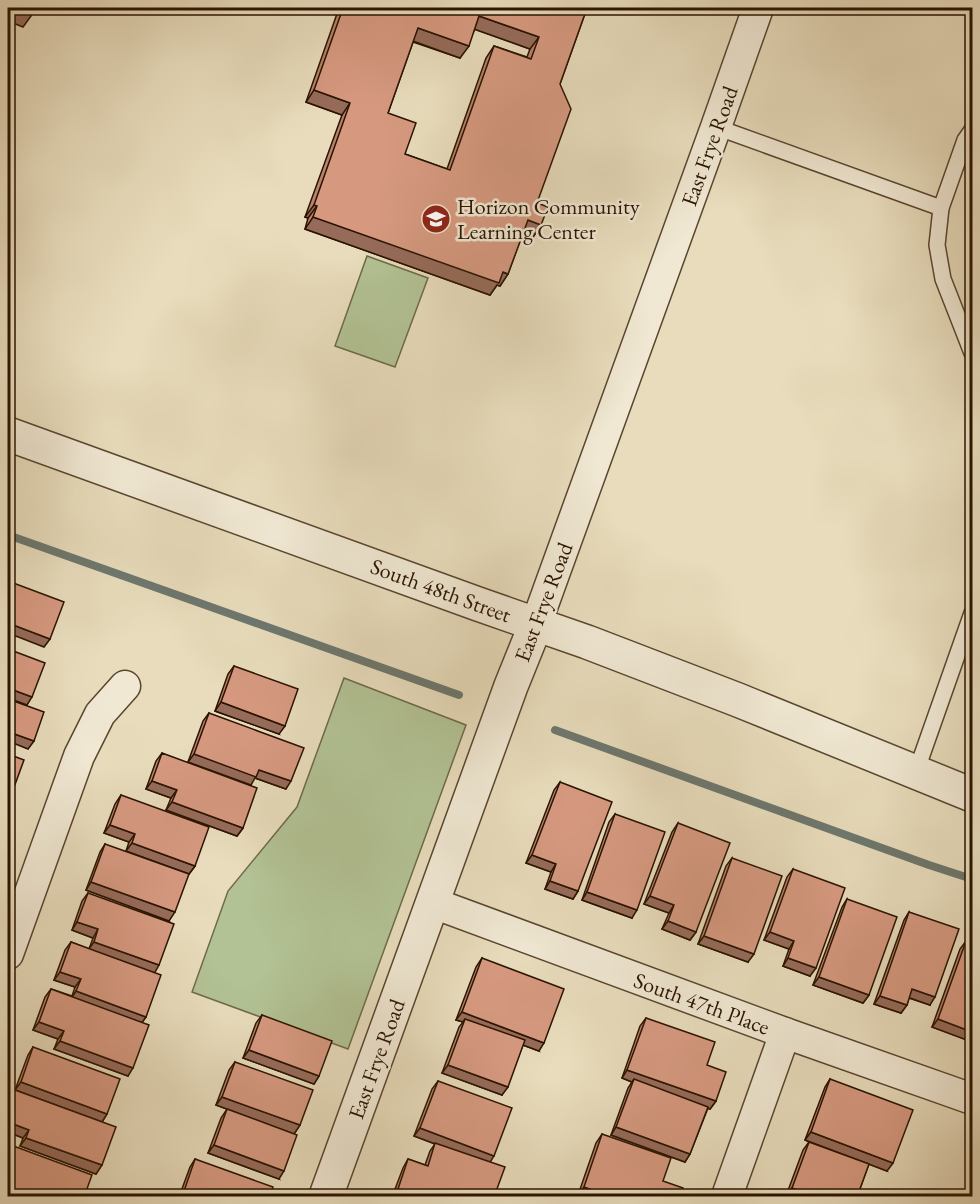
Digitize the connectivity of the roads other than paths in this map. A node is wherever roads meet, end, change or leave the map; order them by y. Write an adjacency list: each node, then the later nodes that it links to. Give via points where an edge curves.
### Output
1 (758, 8): 2 (street, East Frye Road)
2 (716, 127): 4 (lane); 8 (street, East Frye Road)
3 (972, 130): 4 (lane)
4 (941, 208): 5 (lane, via 937,245 944,279)
5 (972, 354)
6 (8, 434): 8 (street, South 48th Street)
7 (972, 613): 10 (lane)
8 (536, 624): 10 (street, South 48th Street); 12 (street, East Frye Road)
9 (125, 686): 13 (street, via 100,714 79,756)
10 (916, 772): 11 (street, South 48th Street)
11 (972, 795)
12 (433, 903): 14 (street, South 47th Place); 16 (street, East Frye Road)
13 (8, 954)
14 (785, 1033): 15 (street, South 47th Place); 17 (street)
15 (972, 1099)
16 (326, 1197)
17 (727, 1197)

